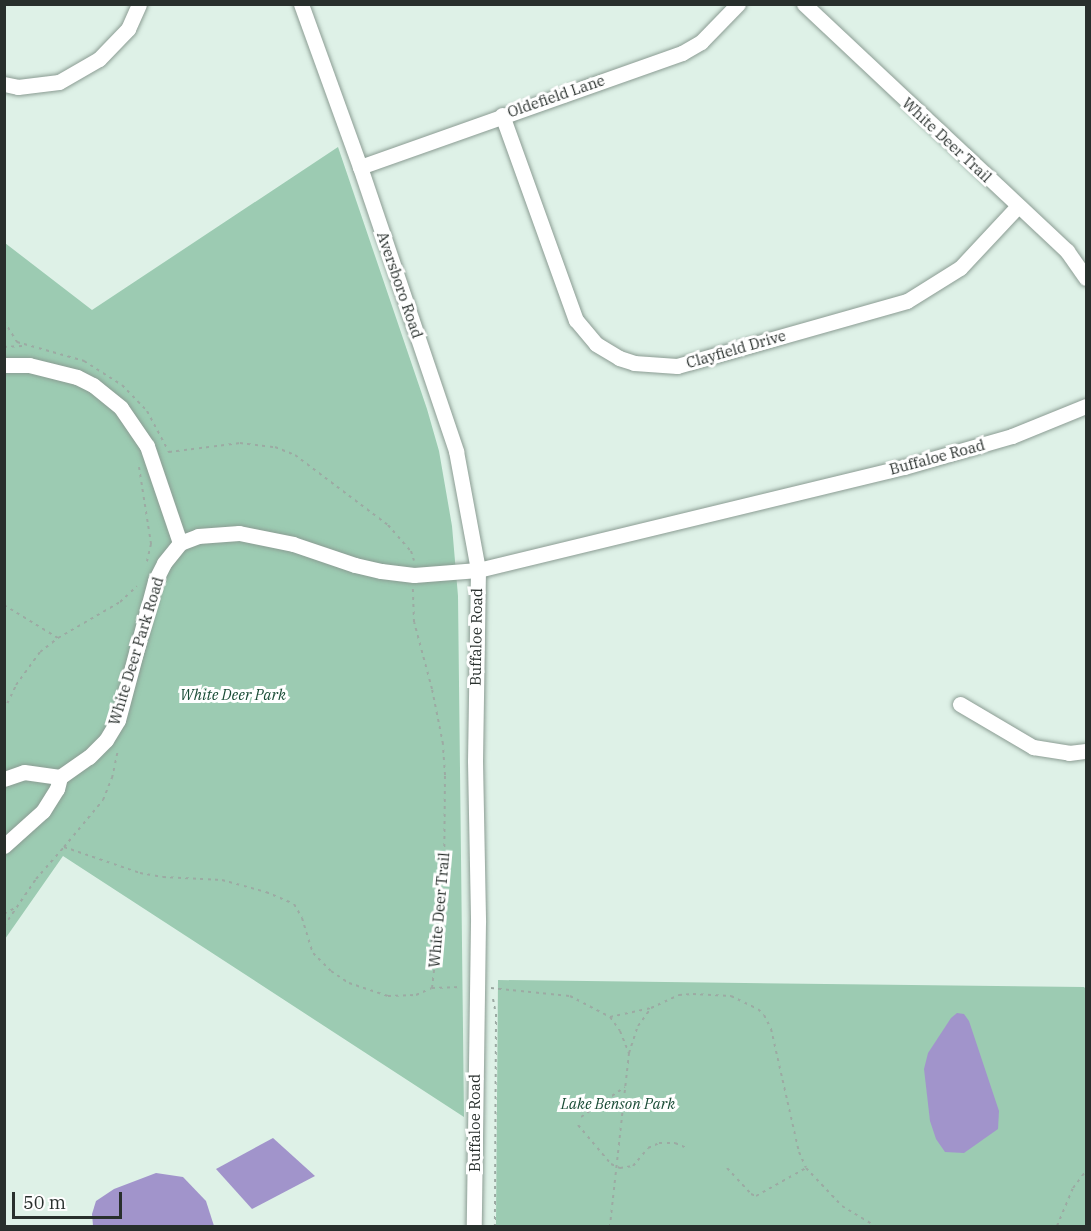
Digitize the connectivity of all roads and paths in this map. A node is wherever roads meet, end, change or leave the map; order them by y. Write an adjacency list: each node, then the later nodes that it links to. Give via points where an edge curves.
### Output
1 (139, 4): 5 (street, via 128,29 99,59 59,82 18,87)
2 (301, 4): 7 (street, Aversboro Road)
3 (738, 4): 6 (street, Oldefield Lane, via 701,42 682,53)
4 (804, 4): 8 (street, White Deer Trail)
5 (4, 84)
6 (502, 115): 7 (street, Oldefield Lane); 8 (street, Clayfield Drive, via 576,321 596,344 634,363 677,366 907,302 960,268)
7 (360, 166): 19 (street, Aversboro Road, via 456,451)
8 (1018, 206): 9 (street, White Deer Trail, via 1067,251)
9 (1086, 278)
10 (4, 321): 11 (path, via 17,342)
11 (25, 346): 12 (path); 18 (path, via 84,361 122,385 147,411 169,452 240,443 275,447 295,455 388,525 411,551)
12 (4, 347)
13 (4, 365): 16 (street, via 30,365 77,376 121,408 147,446)
14 (1086, 406): 19 (street, Buffaloe Road, via 1012,436 904,467)
15 (143, 462): 17 (path, via 138,474 151,544)
16 (180, 543): 19 (street, via 198,536 239,533 293,543 381,571 414,575); 26 (street, White Deer Park Road, via 155,581)
17 (147, 565)
18 (414, 567)
19 (478, 570): 50 (street, Buffaloe Road)
20 (412, 583): 37 (path, White Deer Trail, via 414,622 432,689 445,775 444,884)
21 (138, 585): 23 (path, via 120,602)
22 (4, 605): 23 (path)
23 (58, 638): 25 (path, via 27,667)
24 (960, 704): 27 (street, via 1033,747 1069,753)
25 (4, 710)
26 (114, 728): 28 (street, White Deer Park Road, via 89,757); 31 (path, via 119,740 108,789)
27 (1086, 751)
28 (60, 777): 29 (street, via 24,772); 30 (street, via 43,811)
29 (4, 779)
30 (4, 846)
31 (64, 847): 32 (path); 37 (path, White Deer Trail, via 140,873 222,880 266,892 294,904 313,953 349,983 388,996 416,995)
32 (18, 907): 33 (path); 34 (path)
33 (4, 914)
34 (4, 926)
35 (464, 987): 37 (path)
36 (482, 987): 38 (path)
37 (432, 988)
38 (491, 988): 40 (path, via 559,993); 51 (path, via 496,1014)
39 (651, 1008): 40 (path); 41 (path, via 638,1026); 48 (path, via 679,995 706,994 741,1000 764,1015)
40 (610, 1017): 41 (path)
41 (629, 1053): 42 (path)
42 (625, 1087): 43 (path); 46 (path)
43 (580, 1117)
44 (578, 1125): 46 (path)
45 (687, 1148): 46 (path, via 659,1143 648,1148 629,1168)
46 (616, 1167): 52 (path)
47 (727, 1168): 48 (path, via 756,1196)
48 (806, 1168): 53 (path, via 842,1206)
49 (1086, 1171): 54 (path, via 1073,1188)
50 (474, 1227)
51 (495, 1227)
52 (610, 1227)
53 (875, 1227)
54 (1058, 1227)

